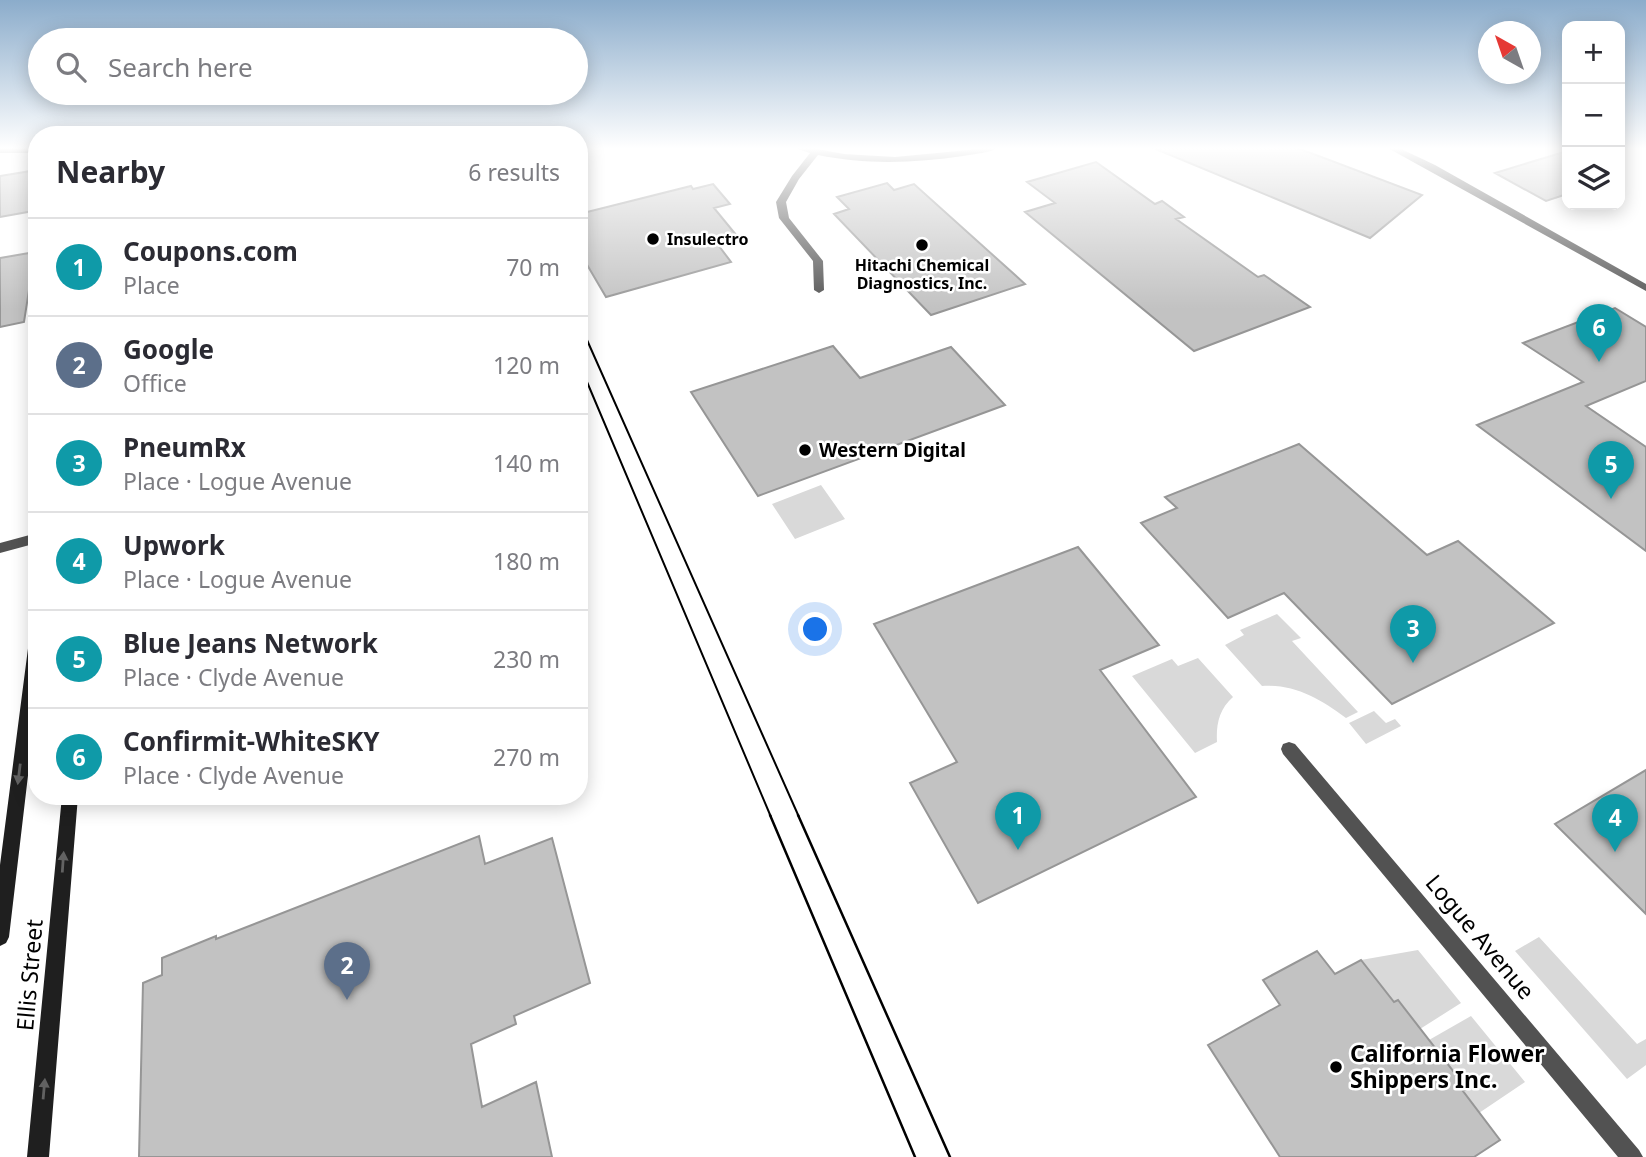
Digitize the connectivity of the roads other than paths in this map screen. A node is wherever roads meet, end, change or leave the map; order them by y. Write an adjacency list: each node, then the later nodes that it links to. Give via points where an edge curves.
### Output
1 (782, 201): 4 (street, via 784,218 818,261)
2 (1492, 201): 3 (street)
3 (1646, 288)
4 (819, 290)
5 (28, 540): 6 (street)
6 (0, 548)
7 (28, 708): 10 (main road, Ellis Street, one-way to 10)
8 (1289, 748): 12 (street, Logue Avenue)
9 (69, 805): 11 (main road, Ellis Street, one-way to 9)
10 (0, 937)
11 (38, 1157)
12 (1632, 1157)

